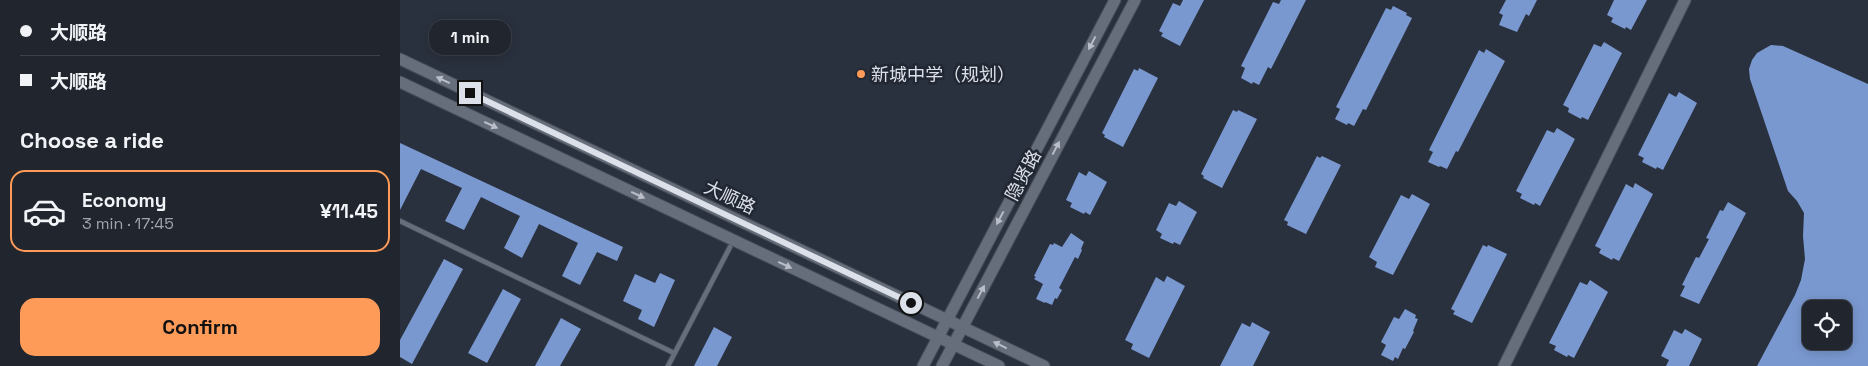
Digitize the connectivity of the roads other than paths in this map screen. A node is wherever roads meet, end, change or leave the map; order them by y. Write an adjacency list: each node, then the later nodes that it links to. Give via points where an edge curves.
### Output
1 (1115, 0): 8 (street, 隐贤路, one-way to 8)
2 (1135, 0): 9 (street, 隐贤路, one-way to 2)
3 (1685, 0): 18 (street)
4 (400, 59): 8 (street, 大顺路, one-way to 4)
5 (400, 82): 10 (street, one-way to 10)
6 (400, 221): 12 (lane)
7 (730, 247): 13 (lane)
8 (947, 320): 9 (street, 大顺路); 10 (street, 隐贤路)
9 (962, 327): 11 (street, 隐贤路); 17 (street, 大顺路, one-way to 9)
10 (938, 338): 11 (street); 14 (street, 隐贤路)
11 (953, 344): 15 (street, 隐贤路); 16 (street)
12 (674, 353)
13 (668, 366)
14 (923, 366)
15 (942, 366)
16 (999, 366)
17 (1044, 366)
18 (1504, 366)

